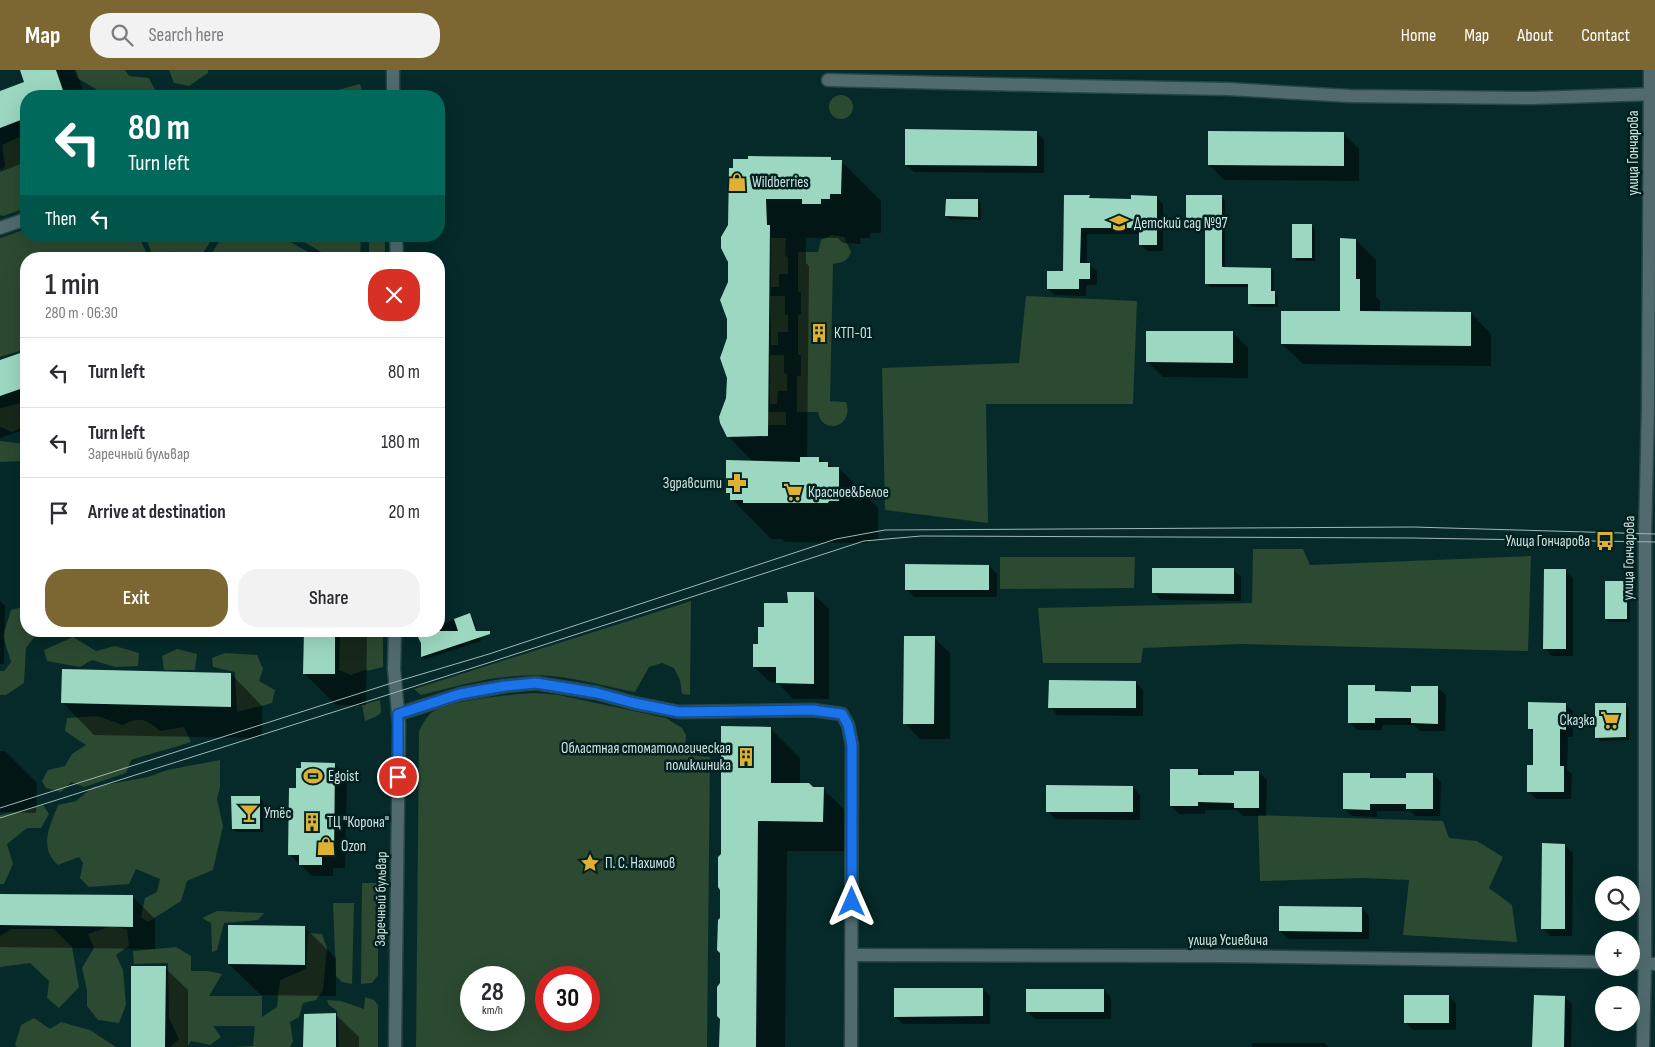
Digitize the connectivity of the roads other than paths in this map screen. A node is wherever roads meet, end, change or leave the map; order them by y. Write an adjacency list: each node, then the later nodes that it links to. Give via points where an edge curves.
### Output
1 (393, 70): 4 (street)
2 (1650, 70): 5 (street, улица Гончарова)
3 (828, 80): 5 (street, via 1228,89 1350,96 1532,98)
4 (393, 90)
5 (1652, 94): 12 (street, улица Гончарова, via 1645,534)
6 (20, 221): 7 (street)
7 (0, 228)
8 (395, 637): 9 (street, Заречный бульвар)
9 (398, 714): 10 (street, via 460,694 536,683 679,712 812,710 842,714 852,745); 13 (street, Заречный бульвар)
10 (853, 956): 11 (street, улица Усиевича, via 1230,956); 14 (street)
11 (1595, 962)
12 (1650, 964): 15 (street, улица Гончарова)
13 (395, 1047)
14 (852, 1047)
15 (1643, 1047)

